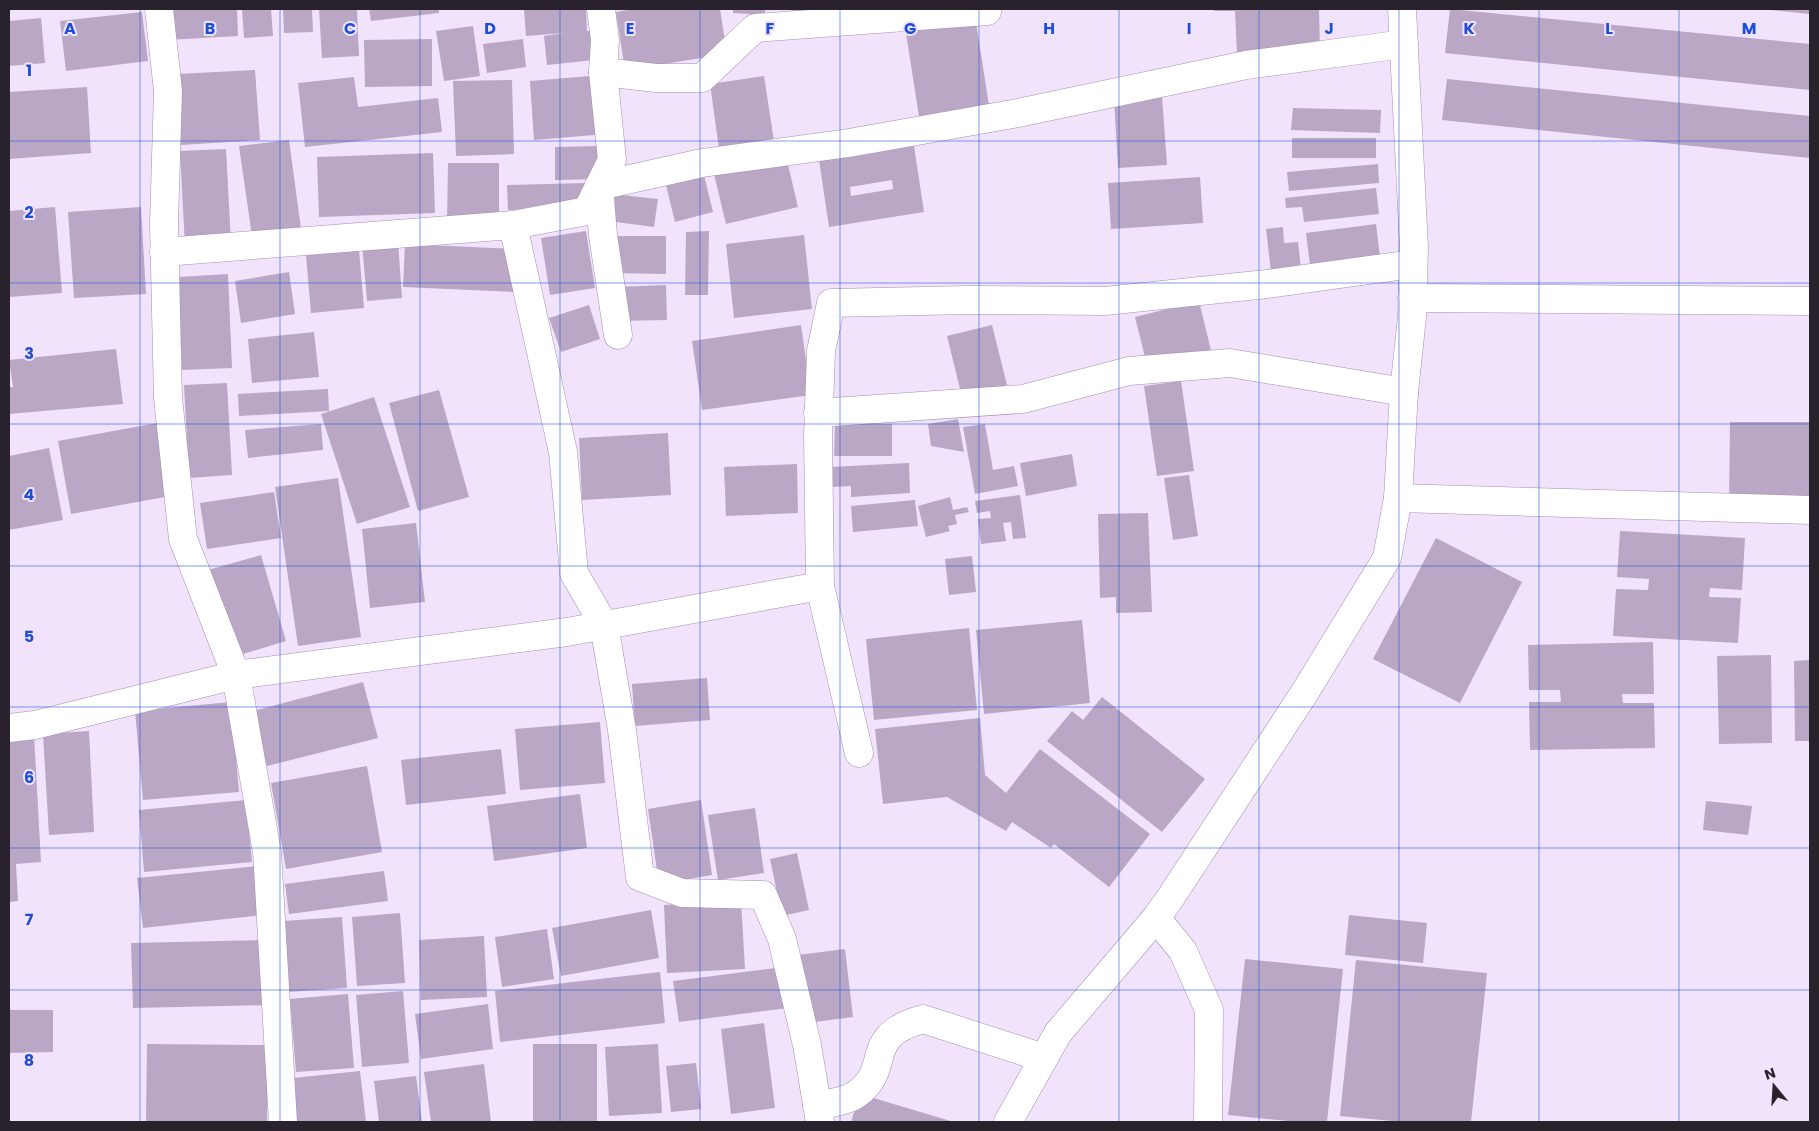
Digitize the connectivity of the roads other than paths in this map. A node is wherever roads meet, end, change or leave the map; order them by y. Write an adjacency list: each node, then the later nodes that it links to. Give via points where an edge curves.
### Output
1 (159, 9): 9 (street, via 168,91)
2 (602, 9): 6 (street, via 605,40)
3 (1402, 9): 5 (street)
4 (987, 10): 6 (street, via 756,28 702,78 656,78)
5 (1404, 44): 7 (street, via 1246,66 1018,113 849,143 702,163); 10 (street)
6 (603, 72): 7 (street, via 612,160)
7 (599, 186): 8 (street, via 587,211); 13 (street)
8 (513, 225): 9 (street); 19 (street, via 563,452 574,573)
9 (164, 252): 20 (street, via 168,398 183,539)
10 (1413, 264): 11 (street); 15 (street, via 1268,284 1106,301 831,303 821,351)
11 (1412, 298): 12 (street); 14 (street)
12 (1810, 301)
13 (618, 335)
14 (1404, 392): 15 (street, via 1230,363 1129,370 1023,399); 16 (street)
15 (818, 413): 18 (street)
16 (1398, 498): 17 (street); 23 (street, via 1387,558 1305,692)
17 (1810, 510)
18 (820, 586): 19 (street); 22 (street)
19 (604, 625): 20 (street, via 412,654); 25 (street, via 622,730 640,877 682,893 763,894 782,939 807,1045)
20 (236, 675): 21 (street, via 35,725); 26 (street, via 268,852)
21 (9, 728)
22 (859, 753)
23 (1156, 918): 24 (street, via 1058,1033); 28 (street, via 1183,951 1209,1010)
24 (1044, 1058): 25 (street, via 923,1019 903,1024 888,1037 880,1050 872,1079 857,1095); 27 (street)
25 (819, 1114)
26 (283, 1122)
27 (1008, 1122)
28 (1208, 1122)

